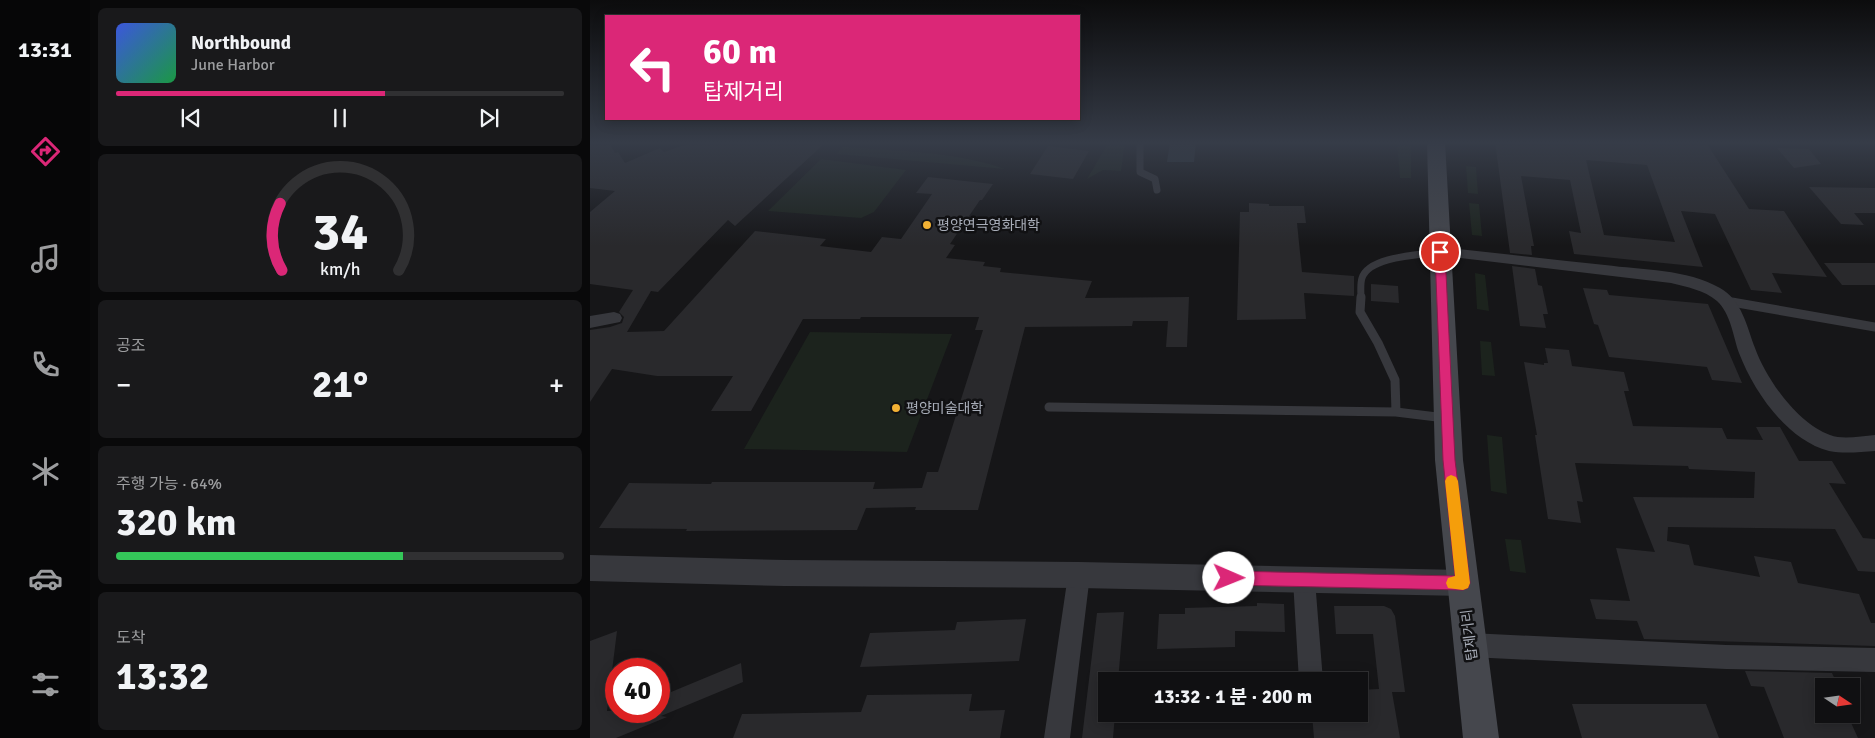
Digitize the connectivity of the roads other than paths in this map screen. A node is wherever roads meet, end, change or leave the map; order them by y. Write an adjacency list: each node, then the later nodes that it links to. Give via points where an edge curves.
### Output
1 (1150, 176): 3 (lane, via 1155,179)
2 (1437, 176): 4 (main road, 탑제거리)
3 (1157, 190)
4 (1440, 252): 5 (street, via 1671,278 1697,284); 10 (lane, via 1394,258 1370,267 1362,278 1360,312 1395,380); 11 (main road, 탑제거리)
5 (1726, 301): 8 (lane); 12 (street, via 1763,385 1781,406 1814,437 1828,443)
6 (614, 318): 7 (street)
7 (590, 322)
8 (1875, 327)
9 (1049, 407): 10 (lane)
10 (1396, 412): 11 (lane)
11 (1447, 418): 16 (main road, 탑제거리)
12 (1875, 443)
13 (590, 568): 14 (street)
14 (1079, 575): 15 (street); 20 (street)
15 (1304, 580): 16 (street); 19 (street)
16 (1463, 583): 17 (main road, 탑제거리)
17 (1470, 646): 18 (street); 21 (main road, 탑제거리)
18 (1875, 660)
19 (1310, 672)
20 (1057, 738)
21 (1481, 738)

